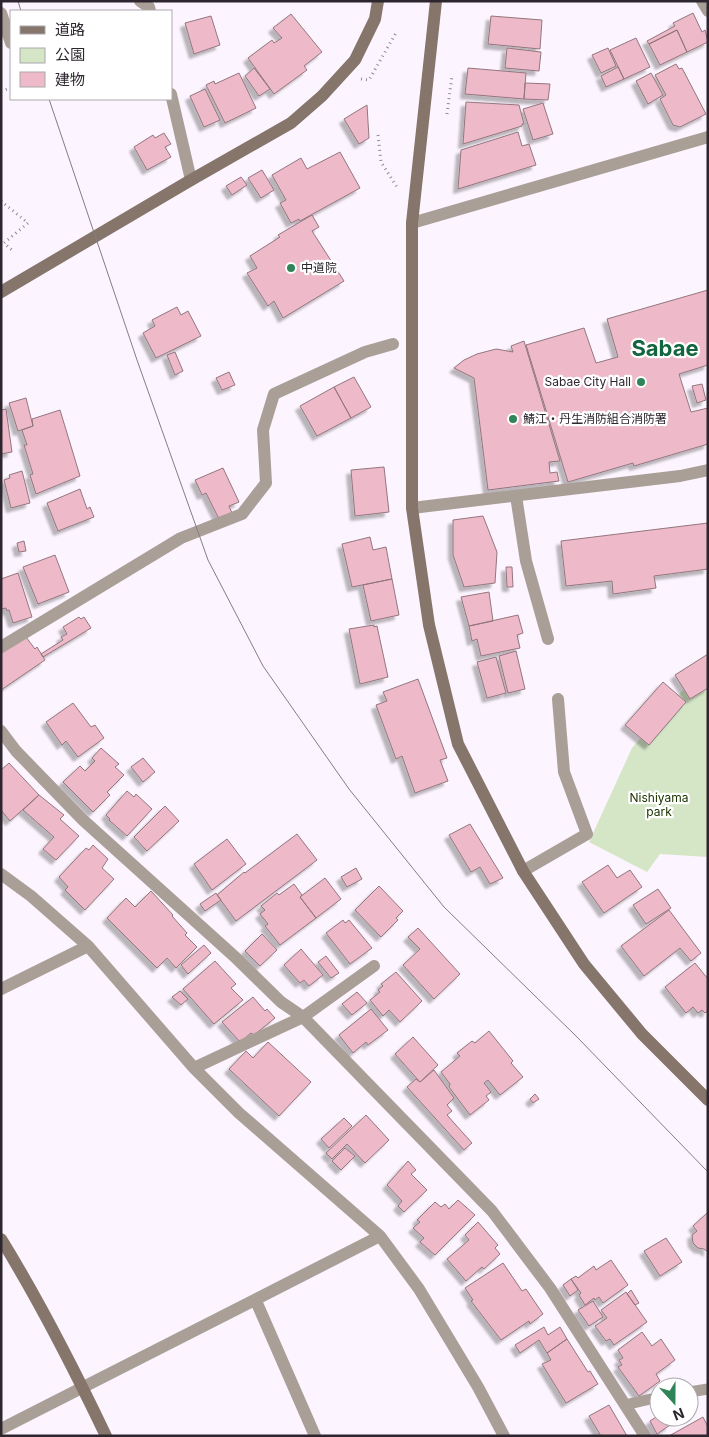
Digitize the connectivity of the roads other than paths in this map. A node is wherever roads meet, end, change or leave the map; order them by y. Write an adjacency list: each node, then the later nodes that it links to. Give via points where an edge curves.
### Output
1 (140, 1): 5 (street)
2 (378, 1): 11 (street, via 375,19 355,60 322,96 291,123)
3 (436, 1): 12 (street)
4 (702, 1): 6 (street)
5 (150, 10)
6 (708, 11)
7 (1, 13): 8 (street)
8 (10, 40)
9 (172, 99): 11 (street)
10 (708, 136): 12 (street)
11 (190, 180): 13 (street)
12 (412, 223): 17 (street)
13 (1, 292)
14 (394, 344): 19 (street, via 364,352 274,394 263,430 266,483 242,514 181,538)
15 (708, 470): 16 (street)
16 (516, 496): 17 (street); 18 (street, via 526,561)
17 (412, 508): 22 (street, via 429,625 458,744)
18 (548, 639)
19 (1, 648)
20 (558, 699): 22 (street, via 564,772 587,834)
21 (1, 730): 27 (street, via 16,751 83,820 281,1002)
22 (524, 871): 29 (street, via 584,964 642,1034)
23 (1, 874): 24 (street)
24 (88, 946): 26 (street); 28 (street)
25 (374, 966): 27 (street)
26 (1, 989)
27 (303, 1017): 28 (street); 35 (street, via 492,1211 550,1288)
28 (194, 1068): 30 (street, via 239,1113)
29 (708, 1100)
30 (380, 1236): 32 (street); 39 (street, via 419,1289 478,1386)
31 (1, 1239): 33 (street)
32 (256, 1301): 33 (street); 38 (street)
33 (82, 1387): 36 (street); 37 (street)
34 (649, 1399): 35 (lane)
35 (625, 1405): 40 (street)
36 (1, 1429)
37 (106, 1436)
38 (315, 1436)
39 (504, 1436)
40 (645, 1436)

